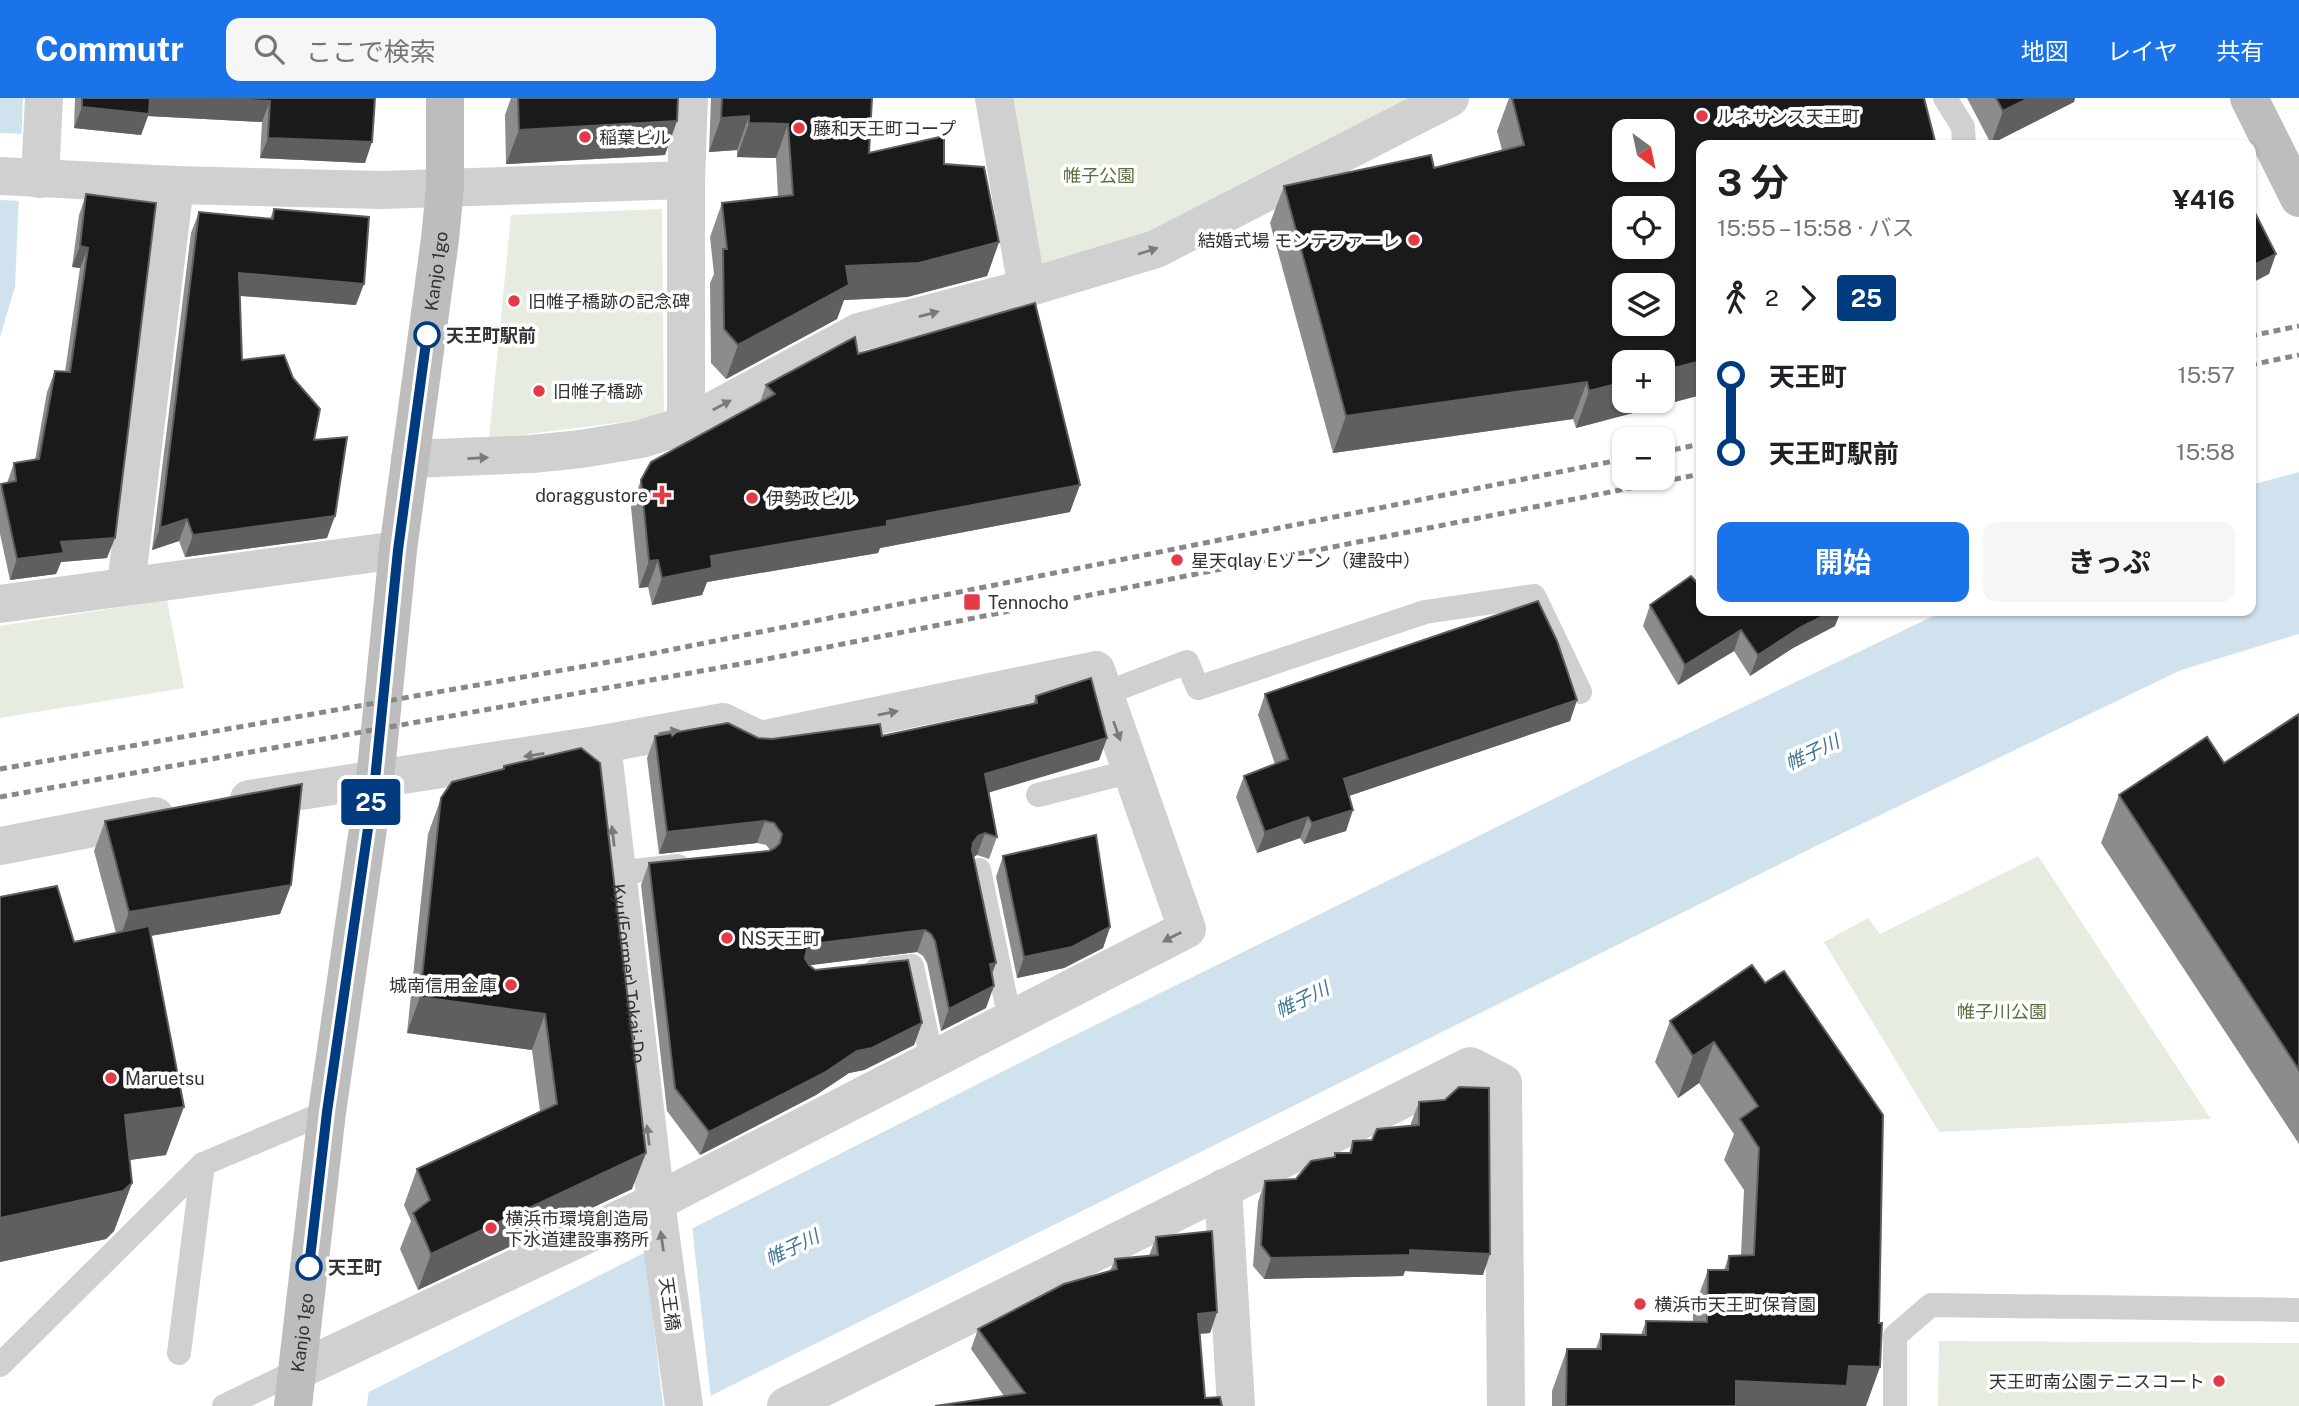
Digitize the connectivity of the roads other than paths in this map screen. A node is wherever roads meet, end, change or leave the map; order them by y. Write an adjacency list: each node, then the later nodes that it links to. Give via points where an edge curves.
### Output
1 (44, 98): 10 (street)
2 (445, 98): 13 (street, Kanjo 1go)
3 (689, 98): 11 (street)
4 (994, 98): 15 (street)
5 (1450, 98): 15 (street, one-way to 5, via 1156,249)
6 (1945, 98): 8 (lane, via 1963,127)
7 (2249, 98): 14 (street)
8 (1964, 140)
9 (0, 176): 10 (street)
10 (40, 179): 12 (street)
11 (686, 180): 13 (street); 16 (street)
12 (175, 185): 13 (street); 19 (street)
13 (445, 187): 17 (street, Kanjo 1go)
14 (2299, 198)
15 (1027, 288): 16 (street, one-way to 15, via 859,332)
16 (686, 425): 17 (street, one-way to 16, via 569,450 641,439)
17 (410, 460): 18 (street, Kanjo 1go)
18 (398, 550): 19 (street); 25 (street, Kanjo 1go)
19 (127, 585): 20 (street)
20 (0, 604)
21 (1580, 692): 22 (lane, via 1534,596 1425,612 1198,688 1186,662)
22 (1104, 694): 23 (street, one-way to 22, via 723,722 760,740 1096,670); 24 (street, one-way to 24)
23 (601, 744): 25 (street, one-way to 25); 30 (street, Kyu(Former) Tokai-Do, one-way to 23)
24 (1132, 771): 26 (lane); 32 (street, one-way to 32, via 1187,929)
25 (375, 780): 27 (street); 34 (street, Kanjo 1go)
26 (1038, 795)
27 (0, 846)
28 (707, 863): 30 (lane)
29 (979, 870): 32 (lane)
30 (617, 873): 37 (street, Kyu(Former) Tokai-Do, one-way to 30)
31 (850, 974): 33 (lane, via 912,966)
32 (1010, 1020): 33 (street)
33 (932, 1060): 37 (street)
34 (327, 1112): 35 (lane); 41 (street, Kanjo 1go)
35 (203, 1164): 39 (lane); 40 (lane)
36 (1223, 1188): 44 (street); 45 (street); 46 (street, via 1470,1066 1503,1083)
37 (656, 1202): 41 (street); 43 (street, 天王橋, one-way to 37)
38 (2299, 1310): 47 (lane, via 1931,1305 1895,1336)
39 (178, 1353)
40 (0, 1365)
41 (295, 1391): 42 (lane)
42 (224, 1406)
43 (684, 1406)
44 (786, 1406)
45 (1236, 1406)
46 (1506, 1406)
47 (1895, 1406)

